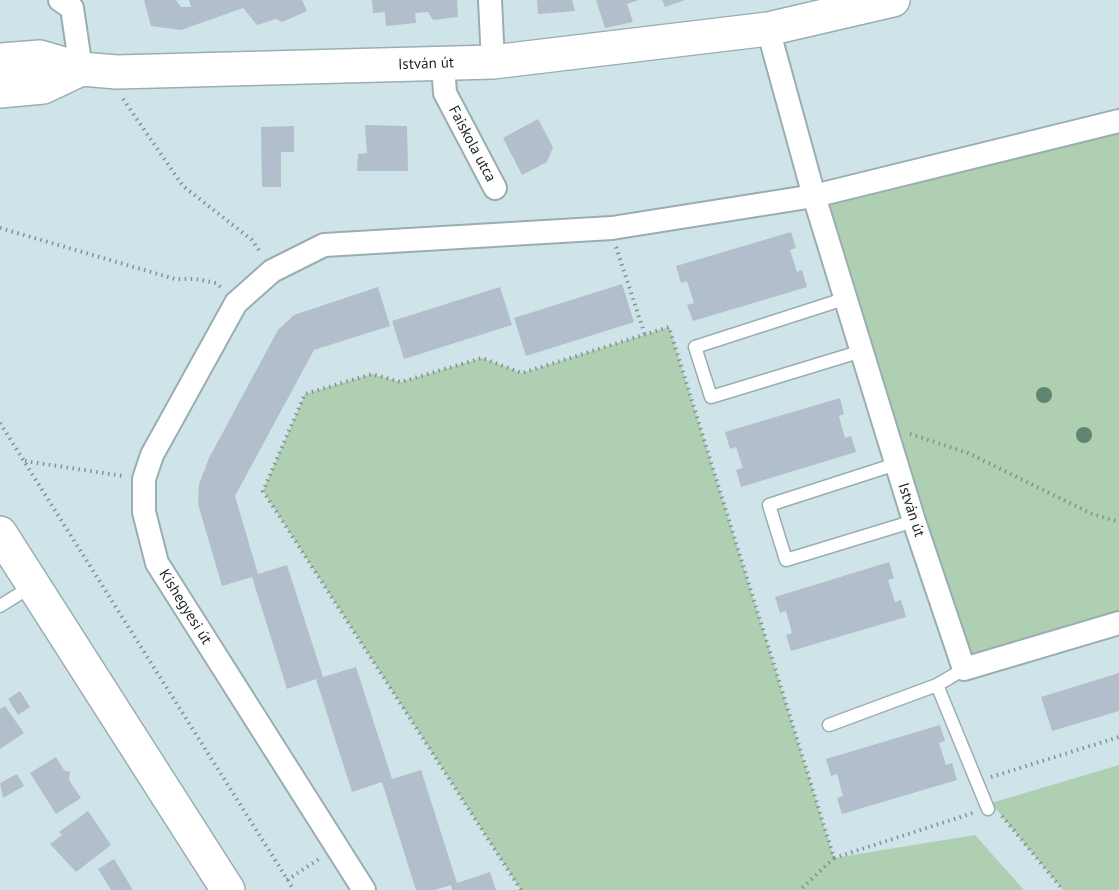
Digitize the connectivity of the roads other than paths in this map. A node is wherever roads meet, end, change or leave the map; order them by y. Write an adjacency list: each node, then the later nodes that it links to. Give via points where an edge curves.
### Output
1 (60, 0): 8 (street, via 72,8)
2 (490, 0): 6 (street)
3 (892, 0): 4 (street, István út)
4 (768, 29): 6 (street, István út); 12 (street, István út)
5 (0, 60): 8 (street, István út, via 40,57)
6 (493, 62): 7 (street, István út)
7 (443, 64): 8 (street, István út, via 117,72); 11 (street, Faiskola utca, via 445,93)
8 (81, 69): 9 (street, via 43,87)
9 (0, 92)
10 (1119, 121): 12 (street)
11 (495, 188)
12 (814, 196): 13 (street, István út); 26 (street, Kishegyesi út, via 612,228 324,245 272,271 236,303 158,445 144,479 144,512 157,563)
13 (847, 298): 14 (street, István út); 14 (lane, via 695,347 711,397)
14 (862, 351): 15 (street, István út)
15 (896, 464): 16 (street, István út); 16 (lane, via 769,505 786,560)
16 (914, 521): 21 (street, István út)
17 (0, 532): 18 (street)
18 (33, 585): 19 (lane); 25 (street)
19 (0, 606)
20 (1119, 623): 21 (street)
21 (964, 669): 22 (lane)
22 (937, 685): 23 (lane); 24 (lane)
23 (829, 725)
24 (989, 806)
25 (228, 890)
26 (364, 890)

